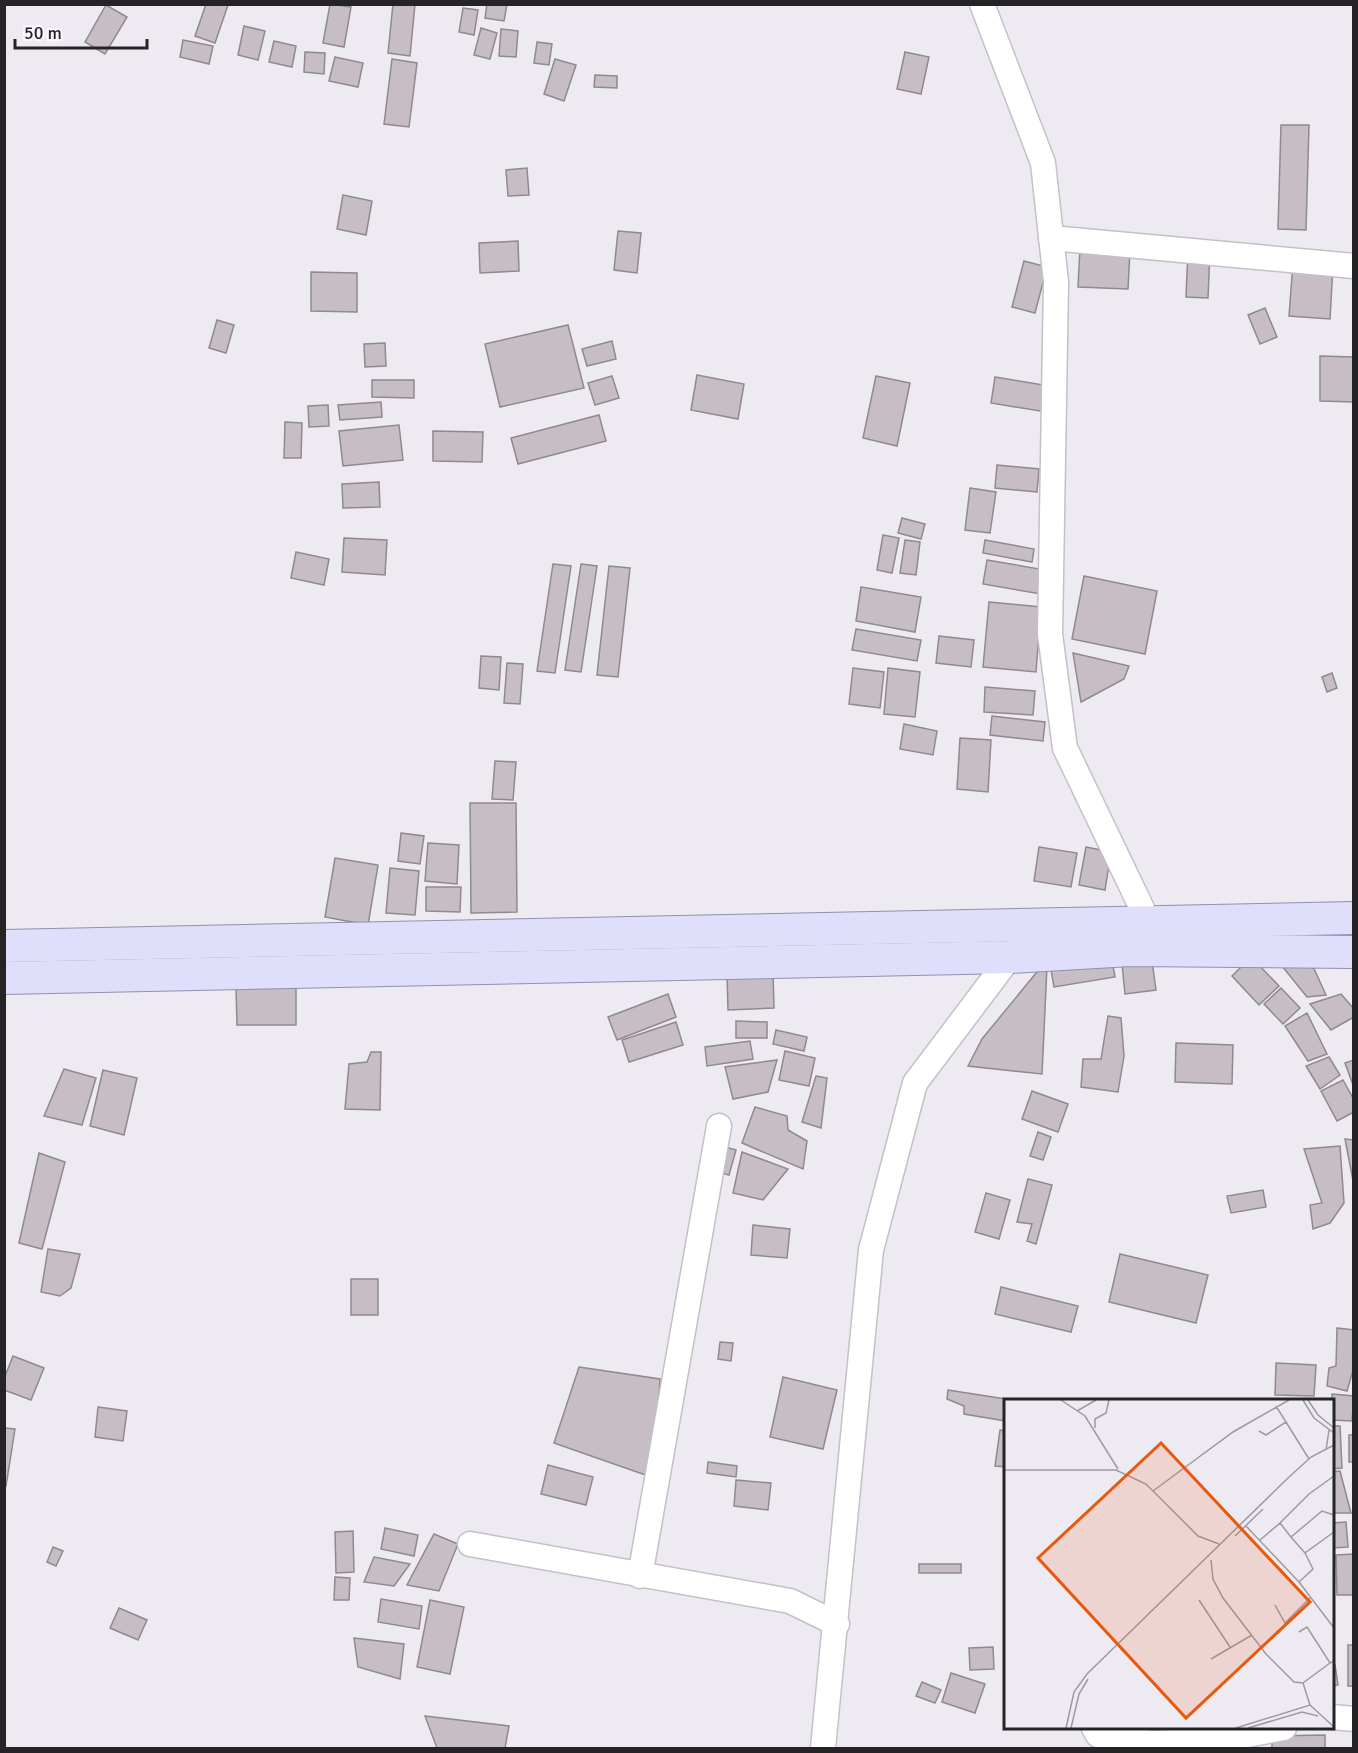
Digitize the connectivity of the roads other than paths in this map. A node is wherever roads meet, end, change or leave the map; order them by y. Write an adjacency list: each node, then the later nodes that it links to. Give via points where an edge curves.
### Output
1 (982, 4): 2 (street, via 1043,163)
2 (1051, 238): 3 (street); 5 (street, via 1056,282 1050,634 1065,748)
3 (1353, 266)
4 (1353, 918): 5 (main road)
5 (1148, 921): 6 (main road)
6 (952, 925): 7 (main road); 10 (main road)
7 (4, 946)
8 (1353, 952): 9 (main road, via 1130,950)
9 (1010, 957): 10 (main road); 15 (street, via 915,1083 871,1250)
10 (955, 958): 11 (main road)
11 (4, 978)
12 (719, 1126): 14 (street)
13 (470, 1544): 14 (street)
14 (640, 1576): 15 (street, via 790,1601)
15 (837, 1624): 20 (street)
16 (1334, 1718): 17 (street)
17 (1353, 1719)
18 (1095, 1729): 19 (street, via 1098,1735 1153,1743 1226,1739)
19 (1279, 1729)
20 (823, 1749)

